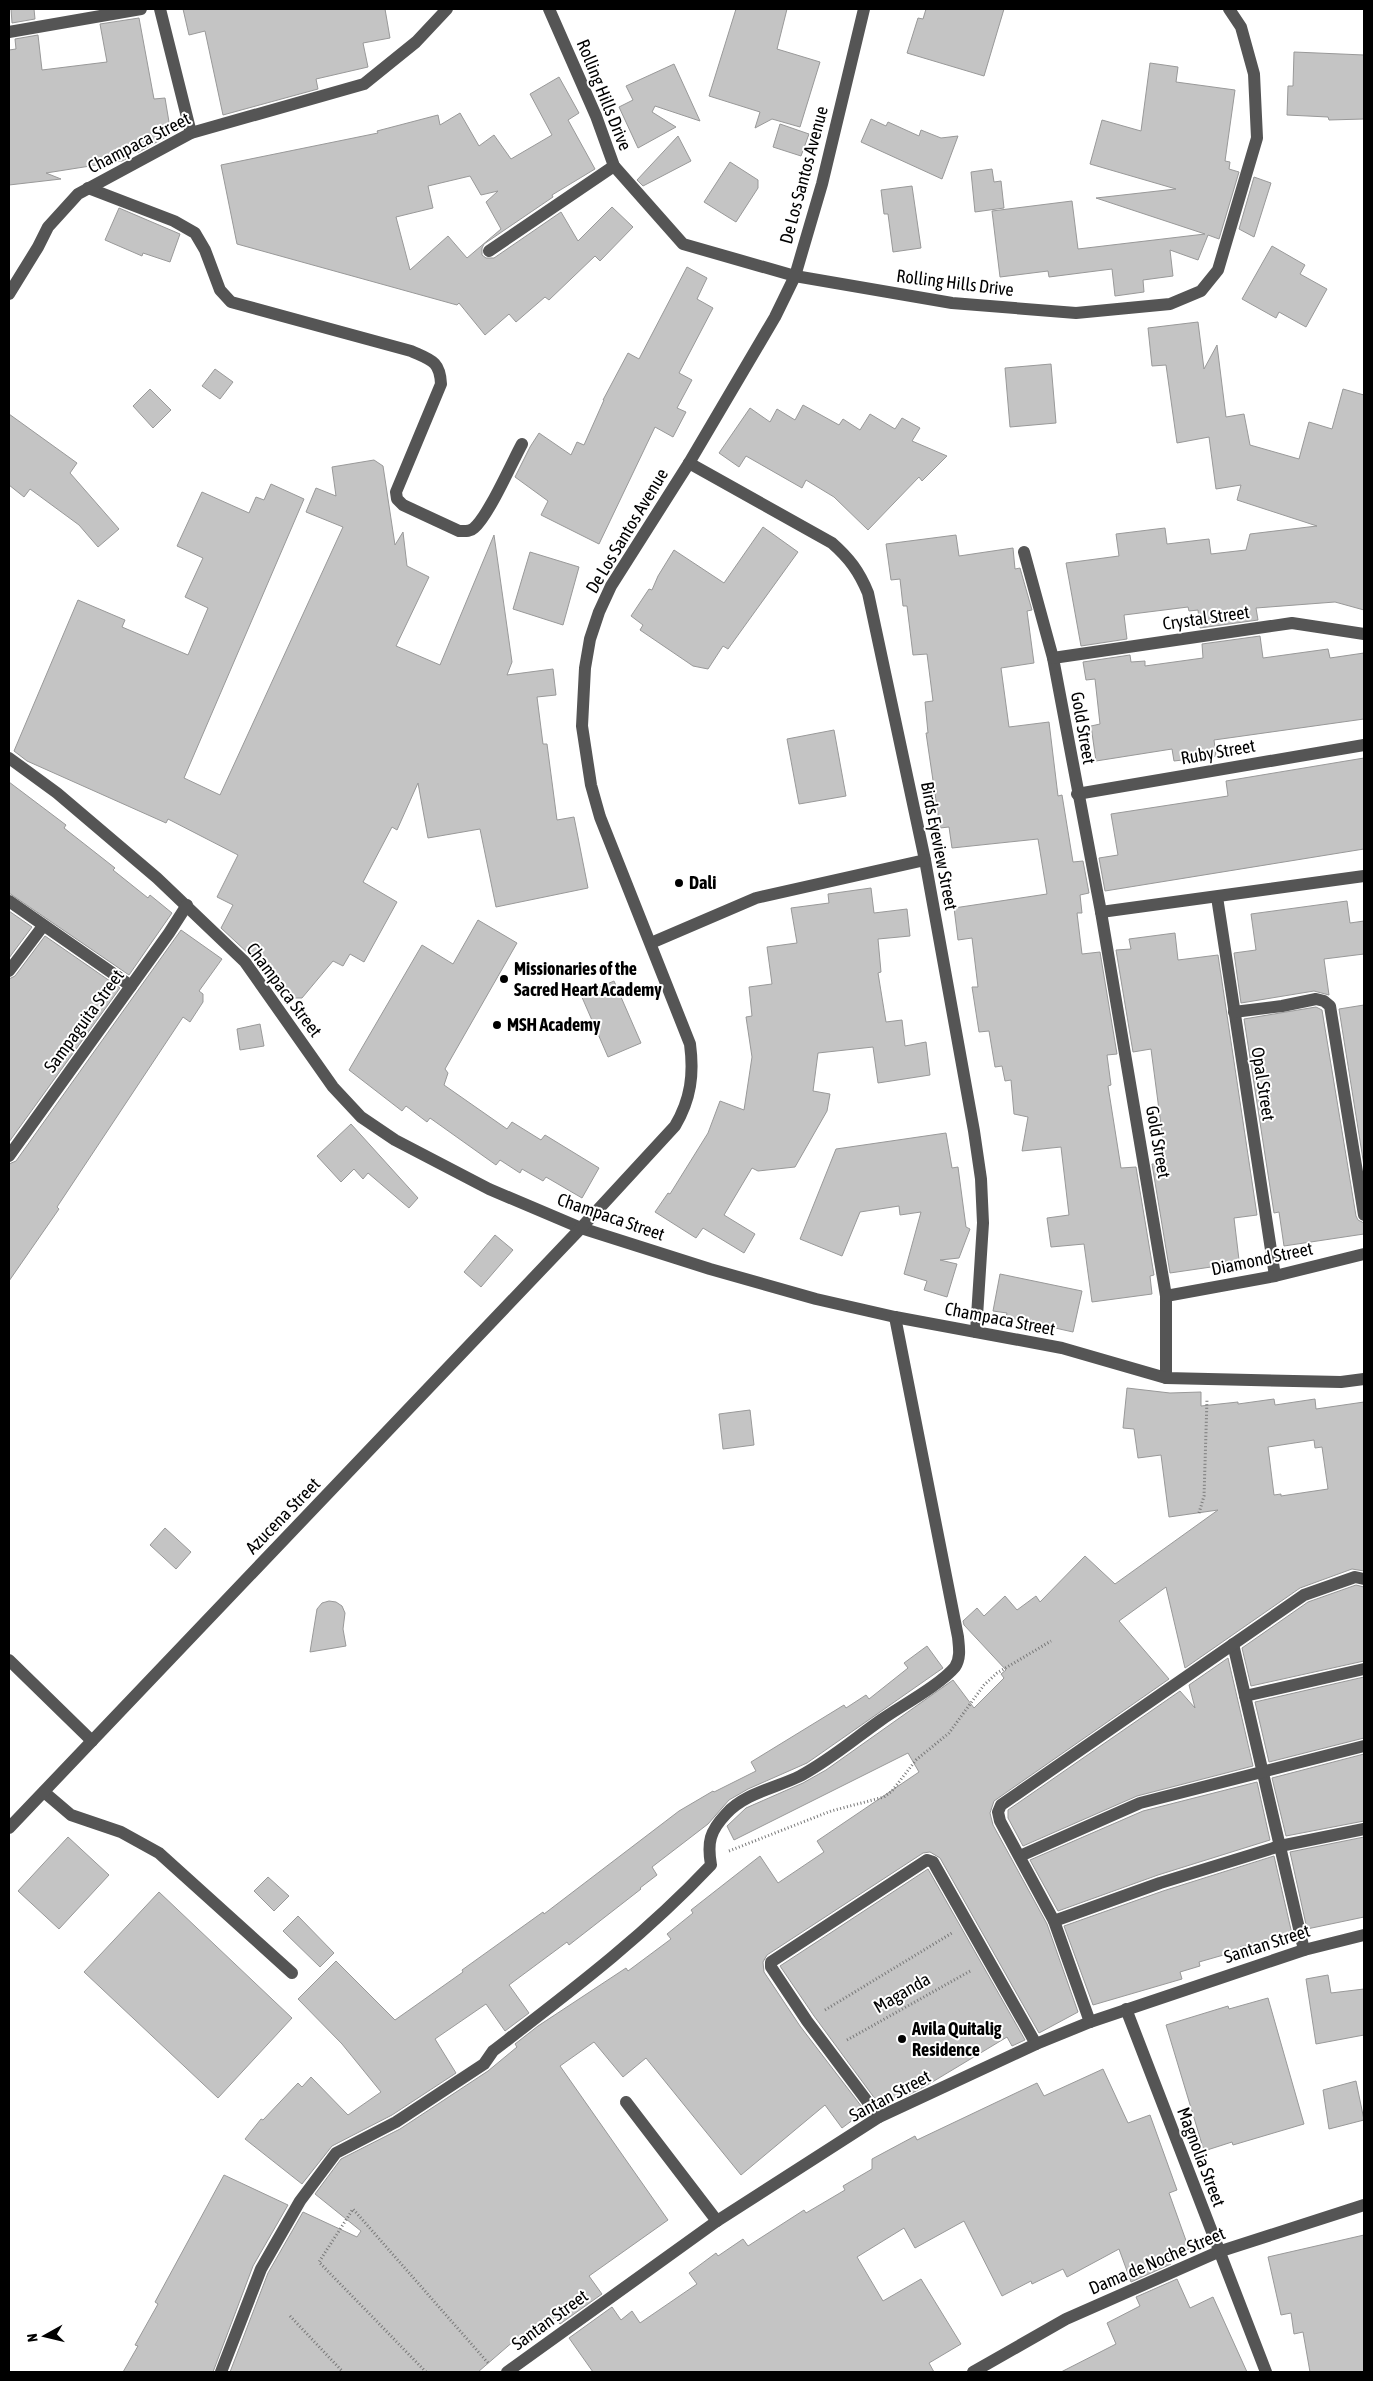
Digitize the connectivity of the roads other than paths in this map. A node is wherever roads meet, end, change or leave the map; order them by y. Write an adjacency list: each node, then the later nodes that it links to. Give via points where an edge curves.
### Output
1 (141, 9): 7 (street)
2 (160, 9): 8 (street)
3 (446, 9): 8 (street, Champaca Street, via 416,42 364,84)
4 (549, 9): 9 (street, Rolling Hills Drive)
5 (864, 9): 12 (street, De Los Santos Avenue, via 822,184)
6 (1229, 9): 12 (street, Rolling Hills Drive, via 1241,27 1254,74 1257,138 1218,270 1201,291 1170,304 1076,313 952,303)
7 (9, 32)
8 (191, 133): 10 (street, Champaca Street)
9 (614, 166): 11 (street); 12 (street, Rolling Hills Drive, via 683,244)
10 (88, 188): 13 (street, Champaca Street, via 78,194 48,227); 14 (street, via 174,221 195,233 220,290 231,302 411,351 433,361 440,370 441,384 396,492 403,506 459,531 473,528 490,504)
11 (489, 251)
12 (795, 276): 15 (street, De Los Santos Avenue, via 776,318)
13 (9, 294)
14 (522, 444)
15 (690, 463): 22 (street, Birds Eyeview Street, via 832,543 860,573 872,611); 29 (street, De Los Santos Avenue, via 611,586 599,612 590,639 582,701 585,756 600,817)
16 (1024, 552): 18 (street, Gold Street)
17 (1364, 634): 18 (street, Crystal Street, via 1292,623)
18 (1053, 658): 21 (street, Gold Street)
19 (1364, 745): 21 (street, Ruby Street)
20 (9, 758): 26 (street, Champaca Street, via 57,794)
21 (1077, 794): 27 (street, Gold Street)
22 (925, 860): 29 (street, via 756,898); 40 (street, Birds Eyeview Street, via 981,1179 982,1261)
23 (1364, 876): 24 (street)
24 (1217, 897): 27 (street); 32 (street, Opal Street)
25 (9, 901): 28 (street)
26 (187, 905): 31 (street, Sampaguita Street); 35 (street, Champaca Street, via 245,962 333,1087 361,1116 395,1140 489,1189)
27 (1101, 912): 38 (street, Gold Street)
28 (43, 926): 30 (street); 31 (street)
29 (651, 943): 35 (street, De Los Santos Avenue, via 690,1044 692,1063 688,1097 675,1126)
30 (9, 971)
31 (131, 986): 33 (street, Sampaguita Street)
32 (1234, 1012): 34 (street, via 1316,999 1330,1006); 37 (street, Opal Street)
33 (9, 1156)
34 (1364, 1215)
35 (581, 1228): 39 (street, Champaca Street, via 710,1269); 48 (street, Azucena Street)
36 (1364, 1254): 37 (street, Diamond Street)
37 (1275, 1276): 38 (street, Diamond Street)
38 (1166, 1296): 41 (street, Gold Street)
39 (895, 1317): 40 (street, Champaca Street); 68 (street, via 958,1637 955,1667 834,1757 799,1777 736,1805 716,1826 708,1844 711,1865 674,1905 608,1963 493,2051 484,2064 396,2122 336,2153 300,2201 261,2269)
40 (976, 1332): 41 (street, Champaca Street, via 1062,1348)
41 (1166, 1378): 42 (street, Champaca Street, via 1340,1382)
42 (1364, 1379)
43 (1364, 1579): 44 (street, via 1355,1577 1304,1594)
44 (1234, 1644): 47 (street); 55 (street, via 1001,1805 998,1812 1000,1821)
45 (9, 1660): 48 (street)
46 (1364, 1669): 47 (street)
47 (1245, 1696): 50 (street)
48 (92, 1741): 51 (street, Azucena Street)
49 (1364, 1746): 50 (street)
50 (1263, 1771): 54 (street); 55 (street, via 1140,1803)
51 (44, 1792): 52 (street, Azucena Street); 59 (street, via 71,1815 121,1832 159,1853)
52 (9, 1828)
53 (1364, 1829): 54 (street)
54 (1280, 1846): 56 (street, via 1160,1883); 58 (street)
55 (1020, 1856): 56 (street)
56 (1054, 1921): 61 (street)
57 (1364, 1935): 58 (street, Santan Street)
58 (1304, 1950): 60 (street, Santan Street)
59 (292, 1973)
60 (1126, 2009): 61 (street, Santan Street); 67 (street, Magnolia Street)
61 (1090, 2022): 62 (street, Santan Street)
62 (1036, 2044): 64 (street, Santan Street); 64 (street, via 933,1862 927,1860 771,1962 771,1967 807,2021)
63 (626, 2102): 66 (street)
64 (880, 2117): 66 (street, Santan Street)
65 (1364, 2205): 67 (street, Dama de Noche Street)
66 (717, 2221): 69 (street, Santan Street)
67 (1218, 2252): 70 (street, Dama de Noche Street, via 1066,2319); 71 (street, Magnolia Street)
68 (221, 2372)
69 (507, 2372)
70 (973, 2372)
71 (1266, 2372)

